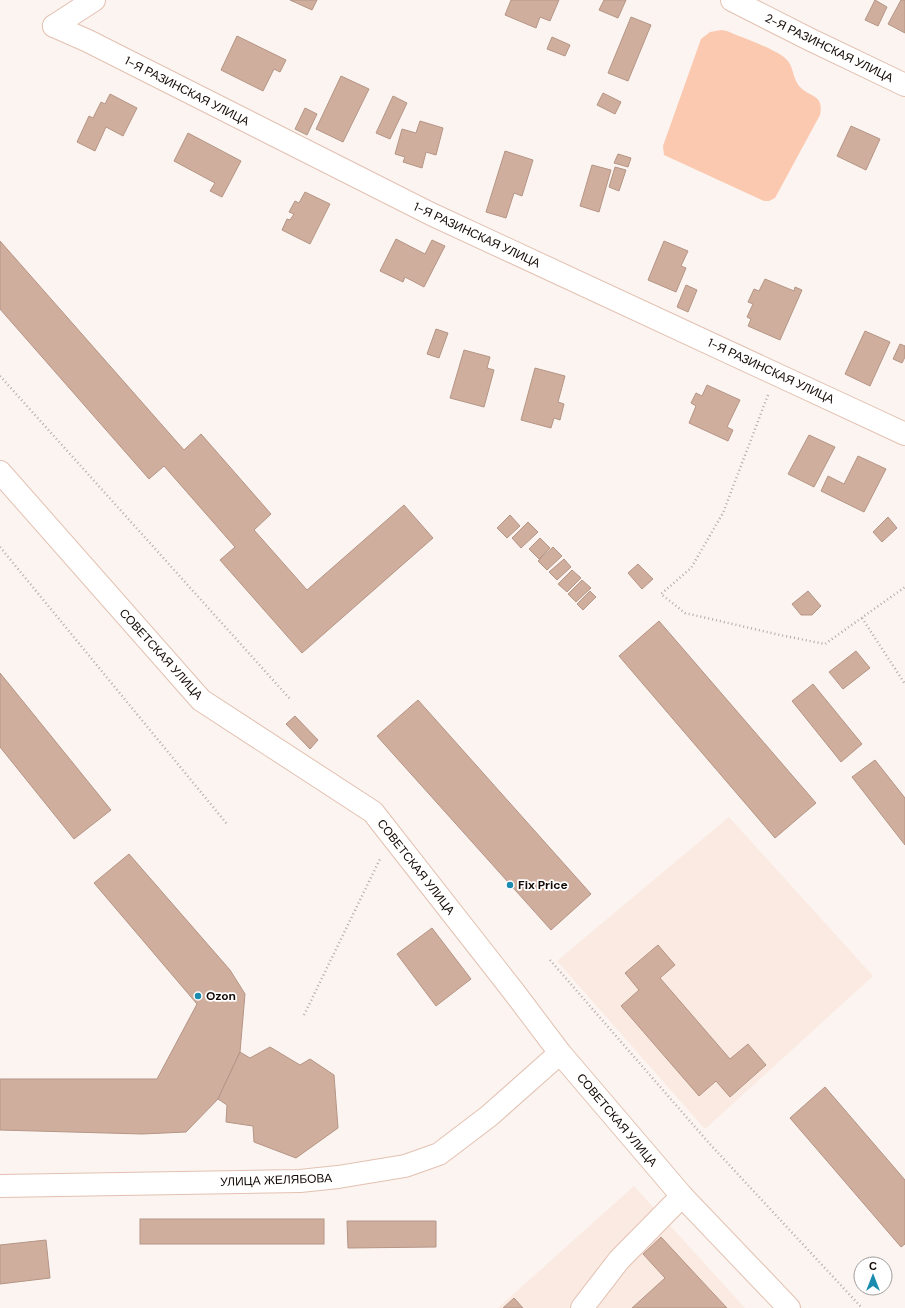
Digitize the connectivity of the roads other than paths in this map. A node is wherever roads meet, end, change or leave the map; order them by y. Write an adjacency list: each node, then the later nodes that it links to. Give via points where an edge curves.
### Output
1 (94, 0): 4 (street, 1-Я РАЗИНСКАЯ УЛИЦА, via 54,26 431,214)
2 (732, 0): 3 (street, 2-Я РАЗИНСКАЯ УЛИЦА)
3 (905, 84)
4 (905, 434)
5 (0, 472): 6 (street, СОВЕТСКАЯ УЛИЦА, via 201,700 373,812)
6 (560, 1053): 7 (street, УЛИЦА ЖЕЛЯБОВА, via 489,1116 439,1154 405,1166 300,1181); 8 (street, СОВЕТСКАЯ УЛИЦА)
7 (0, 1186)
8 (682, 1196): 9 (street, via 619,1260); 10 (street, СОВЕТСКАЯ УЛИЦА)
9 (582, 1308)
10 (790, 1308)

